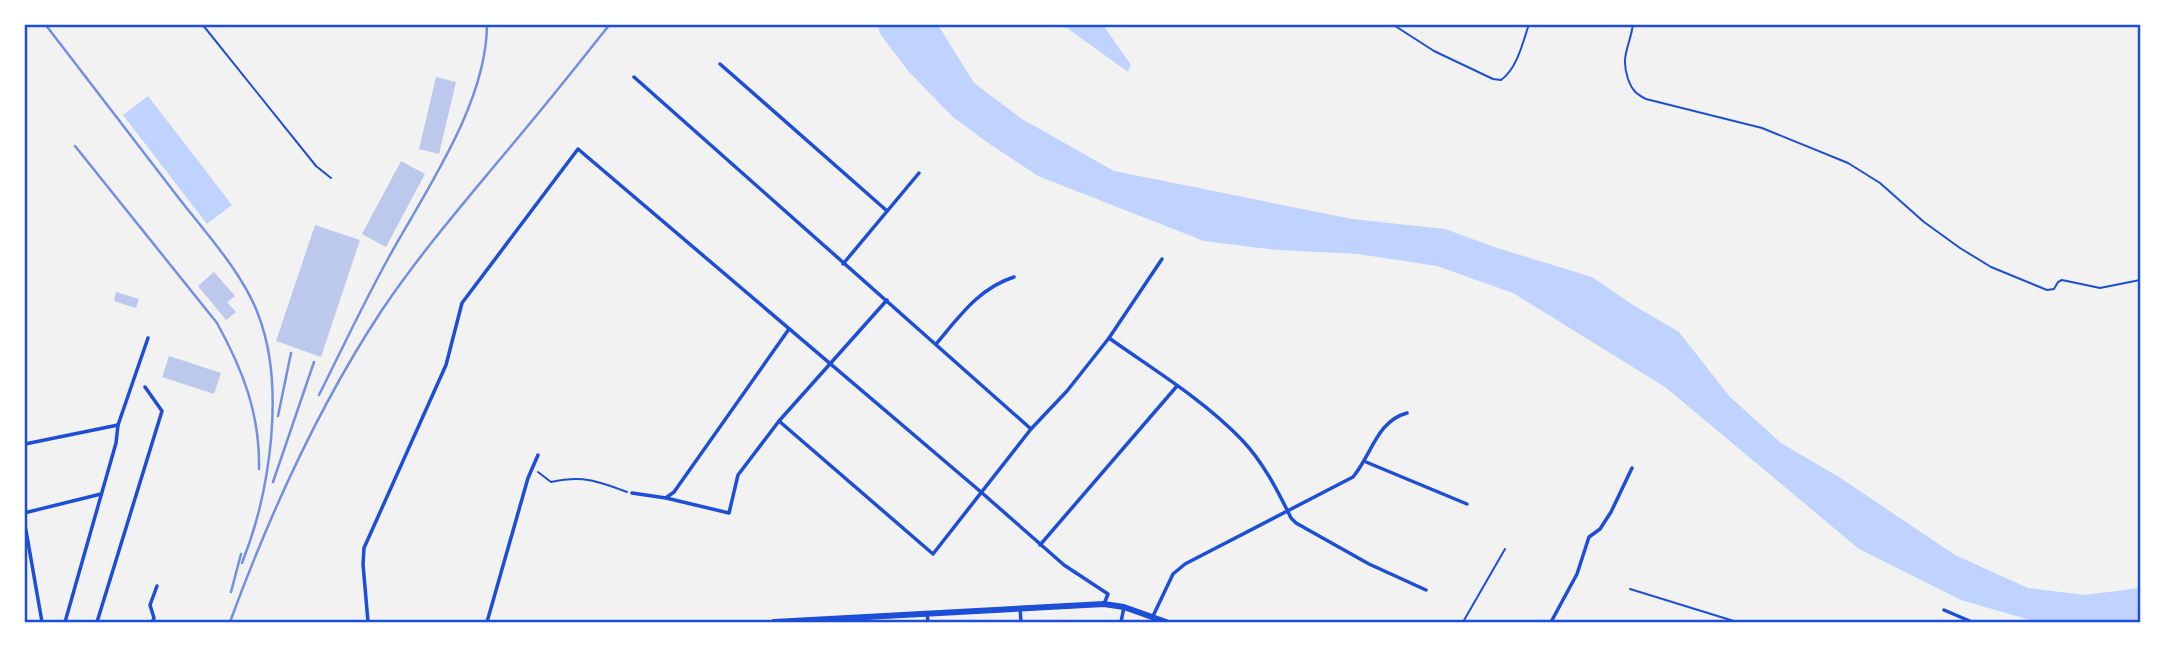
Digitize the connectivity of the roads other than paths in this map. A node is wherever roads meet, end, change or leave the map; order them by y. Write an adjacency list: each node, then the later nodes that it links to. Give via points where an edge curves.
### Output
1 (202, 24): 5 (lane, via 316,166)
2 (720, 64): 6 (street)
3 (634, 77): 8 (street)
4 (919, 173): 6 (street)
5 (331, 178)
6 (887, 210): 8 (street)
7 (1162, 259): 13 (street)
8 (843, 264): 10 (street)
9 (1014, 277): 14 (street, via 977,296)
10 (887, 300): 14 (street); 15 (street)
11 (789, 329): 15 (street); 29 (street); 48 (street, via 578,149 463,303 446,365 364,548)
12 (148, 338): 20 (street)
13 (1109, 338): 16 (street); 21 (street)
14 (936, 344): 21 (street)
15 (831, 364): 19 (street); 26 (street)
16 (1177, 386): 31 (street, via 1242,440); 33 (street)
17 (145, 387): 46 (street, via 162,411)
18 (1407, 413): 24 (street, via 1394,416 1382,428)
19 (779, 421): 26 (street, via 933,554); 29 (street, via 738,475 729,513)
20 (118, 425): 22 (street); 28 (street)
21 (1031, 429): 26 (street)
22 (25, 444)
23 (538, 455): 49 (street)
24 (1366, 462): 30 (street); 31 (street, via 1353,477)
25 (1632, 468): 57 (street, via 1611,512 1589,537 1577,574)
26 (981, 492): 33 (street)
27 (632, 493): 29 (street)
28 (102, 494): 32 (street); 45 (street)
29 (666, 498)
30 (1467, 504)
31 (1288, 512): 37 (street, via 1317,537); 43 (street, via 1185,564 1173,574)
32 (24, 516): 44 (street)
33 (1040, 545): 38 (street, via 1108,594)
34 (1505, 549): 56 (lane)
35 (156, 586): 47 (street, via 150,605)
36 (1630, 589): 58 (lane)
37 (1426, 590)
38 (1104, 604): 39 (main road); 40 (main road)
39 (1124, 607): 43 (main road); 54 (street)
40 (1020, 608): 42 (main road); 53 (street)
41 (1944, 610): 59 (street)
42 (927, 614): 51 (main road); 52 (street)
43 (1153, 616): 55 (main road)
44 (42, 622)
45 (65, 622)
46 (97, 622)
47 (152, 622)
48 (368, 622)
49 (487, 622)
50 (774, 622): 51 (main road)
51 (786, 622)
52 (928, 622)
53 (1021, 622)
54 (1121, 622)
55 (1166, 622)
56 (1463, 622)
57 (1551, 622)
58 (1737, 622)
59 (1972, 622)

